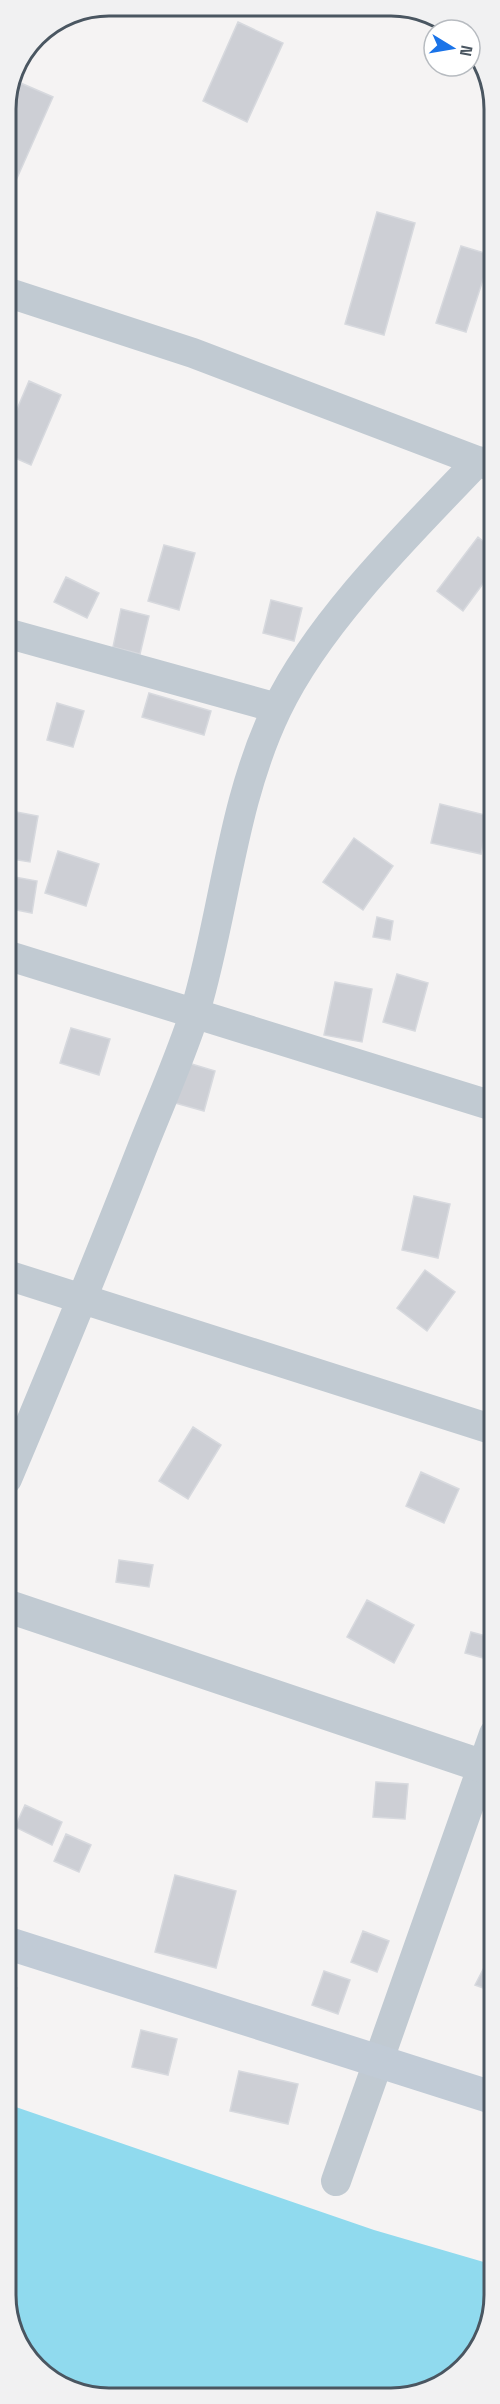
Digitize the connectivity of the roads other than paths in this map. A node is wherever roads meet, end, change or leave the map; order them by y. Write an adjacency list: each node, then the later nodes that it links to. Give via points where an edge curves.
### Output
1 (17, 296): 2 (street, via 193,353)
2 (484, 463)
3 (484, 466): 5 (street, via 399,543 309,656)
4 (17, 636): 5 (street)
5 (277, 708): 7 (street, via 240,810)
6 (17, 958): 7 (street)
7 (194, 1014): 8 (street); 10 (street)
8 (484, 1103)
9 (16, 1278): 10 (street)
10 (82, 1301): 11 (street); 12 (street)
11 (483, 1427)
12 (16, 1457)
13 (16, 1609): 14 (street)
14 (483, 1766)
15 (483, 1781): 17 (street)
16 (16, 1946): 17 (main road)
17 (378, 2061): 18 (main road); 19 (street)
18 (483, 2095)
19 (336, 2181)

